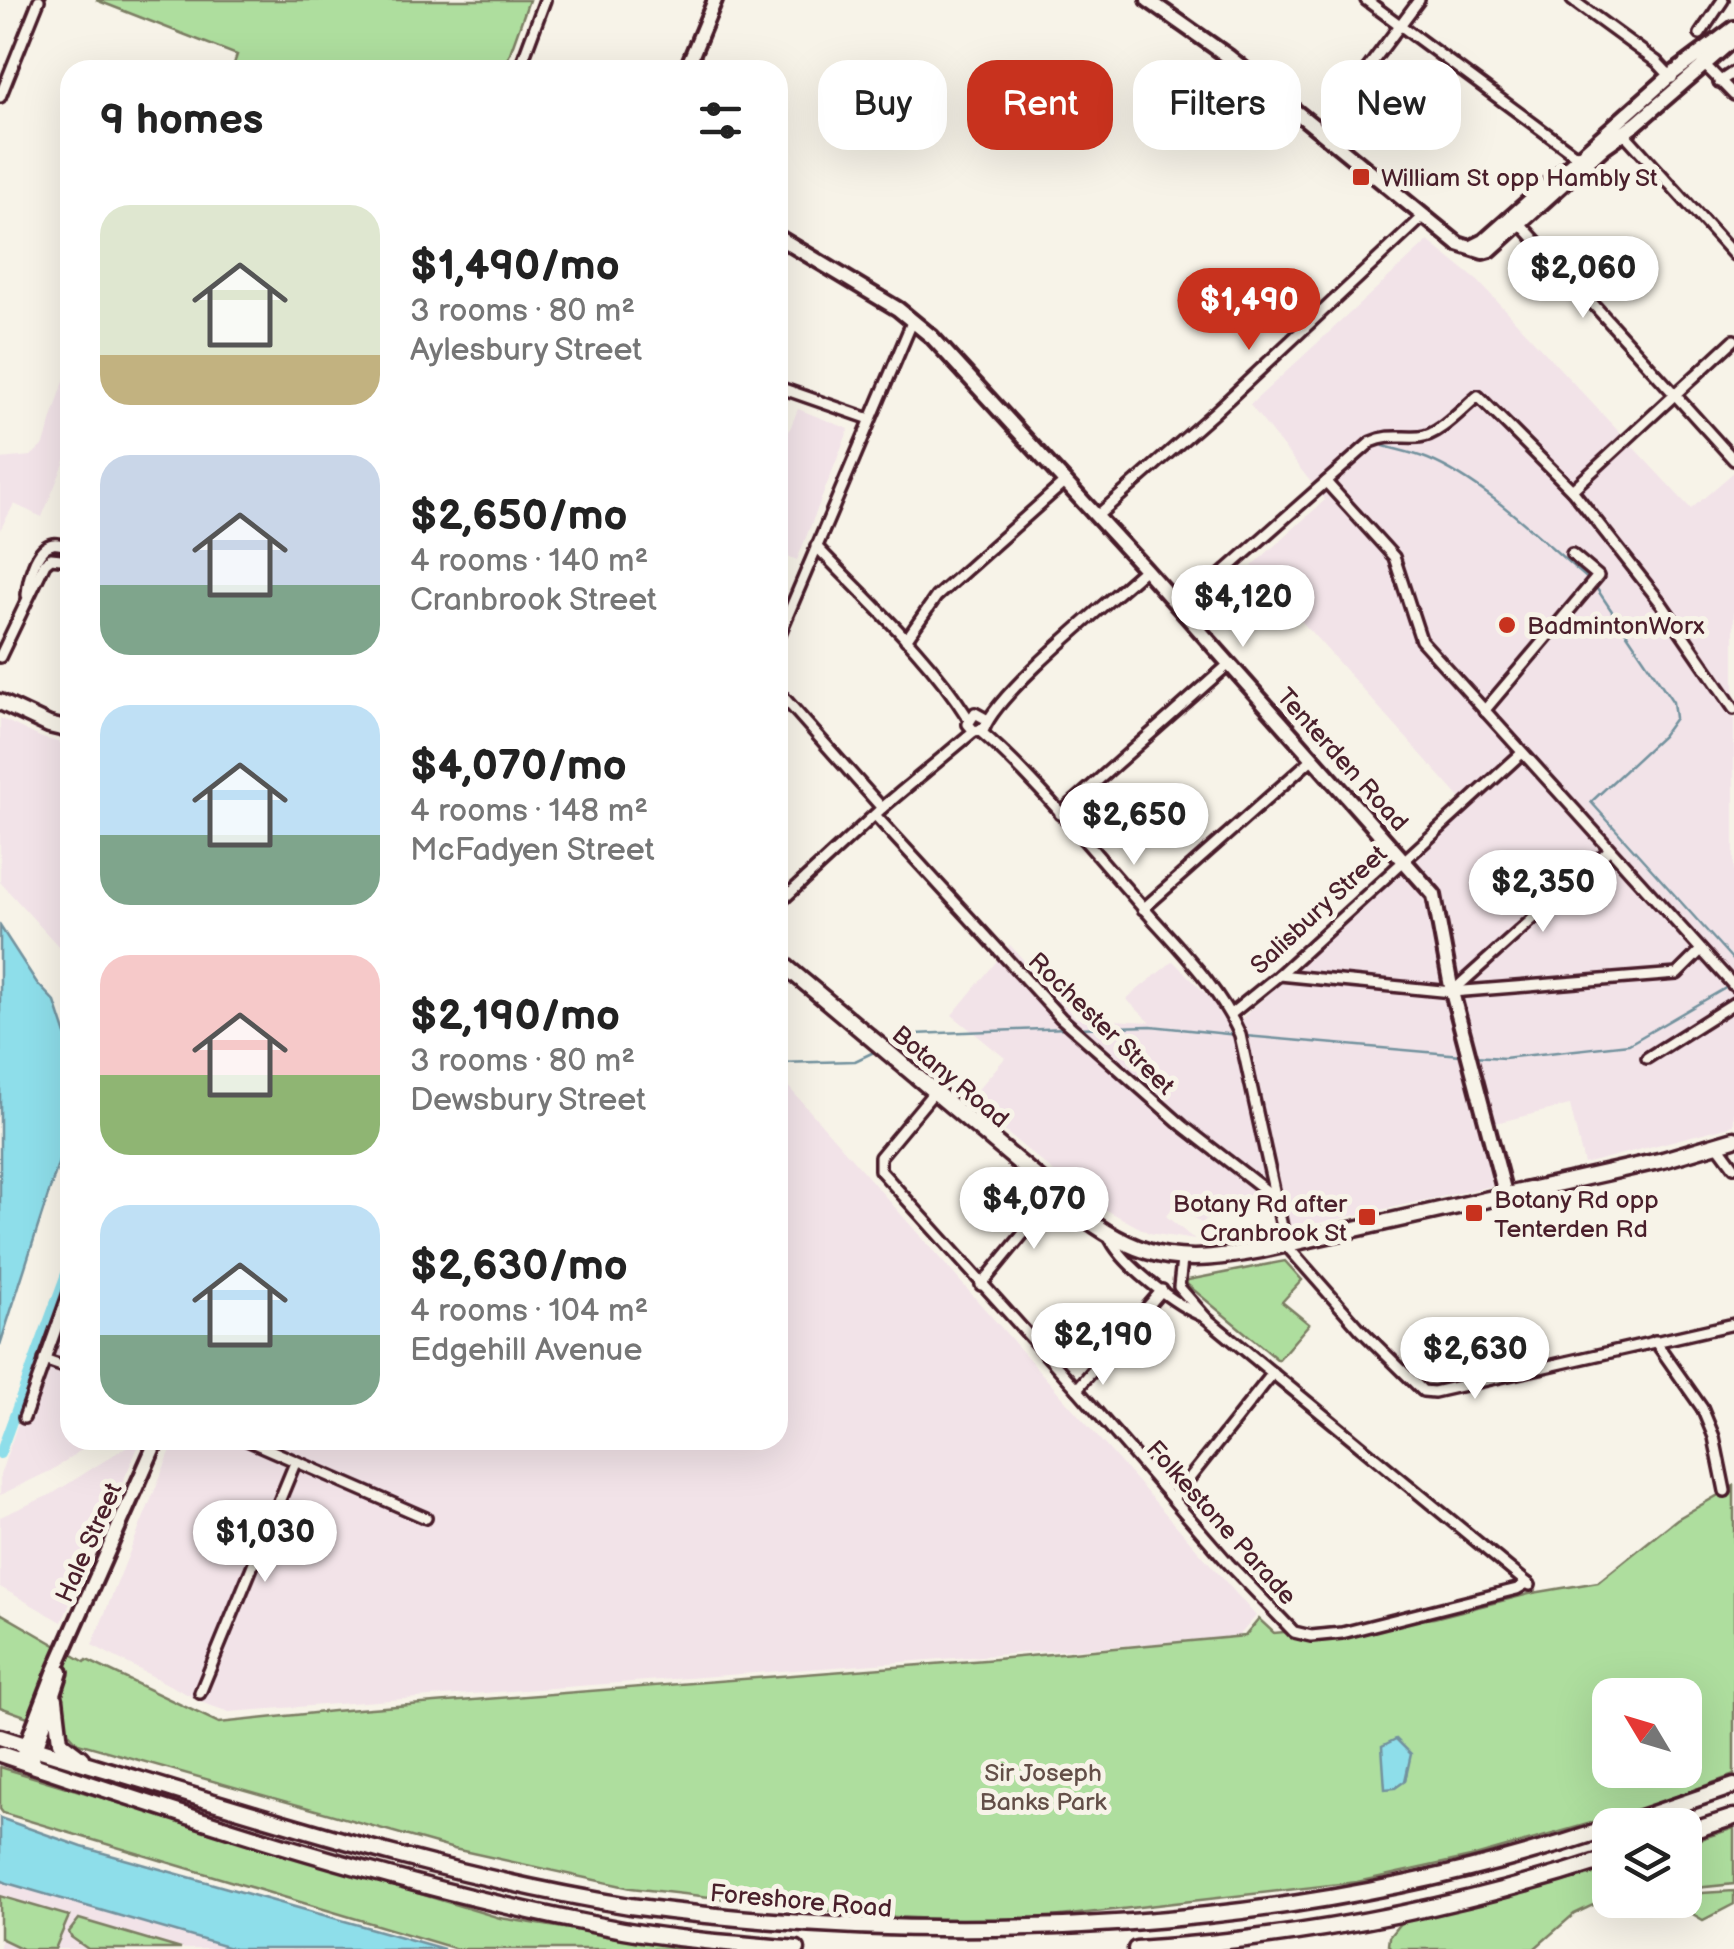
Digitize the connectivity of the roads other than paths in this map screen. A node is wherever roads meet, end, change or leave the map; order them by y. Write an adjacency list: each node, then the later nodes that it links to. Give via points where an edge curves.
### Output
1 (39, 0): 21 (street)
2 (545, 0): 13 (street)
3 (1148, 0): 23 (street)
4 (1366, 0): 9 (street)
5 (1419, 0): 9 (street)
6 (1572, 0): 17 (street)
7 (1723, 0): 11 (street)
8 (713, 1): 14 (street)
9 (1401, 25): 23 (street); 24 (street)
10 (1734, 28): 15 (street)
11 (1700, 34)
12 (1734, 39): 15 (street)
13 (523, 60)
14 (690, 60)
15 (1701, 61): 17 (street); 18 (street); 19 (street)
16 (1734, 72): 18 (street)
17 (1671, 75): 19 (street); 22 (street)
18 (1719, 82): 20 (street)
19 (1680, 88): 22 (street)
20 (1734, 96)
21 (0, 97)
22 (1620, 129): 24 (street); 28 (street)
23 (1320, 132): 25 (street)
24 (1582, 160): 26 (street)
25 (1424, 216): 26 (street, via 1458,244 1472,247); 38 (street)
26 (1517, 219): 32 (street)
27 (788, 243): 29 (street, Tenterden Road)
28 (1734, 255)
29 (912, 320): 33 (street); 35 (street, Tenterden Road)
30 (1734, 340): 32 (street)
31 (788, 390): 33 (street)
32 (1676, 394): 34 (street); 37 (street)
33 (870, 419): 40 (street)
34 (1734, 460)
35 (1066, 481): 38 (street, Tenterden Road); 47 (street, via 936,597)
36 (1326, 482): 37 (street, via 1371,442 1431,434 1478,396); 45 (street); 53 (street, via 1394,557 1421,640)
37 (1572, 490): 52 (street)
38 (1098, 516): 43 (street, Tenterden Road)
39 (60, 546): 44 (street, via 47,546 28,583)
40 (816, 546): 46 (street); 47 (street)
41 (1572, 554): 53 (street, via 1598,576)
42 (60, 559): 44 (street, via 51,558)
43 (1145, 569): 45 (street, Tenterden Road); 54 (street)
44 (28, 598): 48 (street)
45 (1181, 610): 49 (street, Tenterden Road)
46 (788, 614)
47 (906, 640): 54 (street)
48 (0, 657)
49 (1228, 665): 57 (street, Tenterden Road); 59 (street)
50 (0, 702): 55 (main road)
51 (788, 703): 58 (street, Rochester Street)
52 (1734, 709)
53 (1484, 711): 56 (street)
54 (977, 722): 58 (street); 59 (street)
55 (60, 727)
56 (1522, 753): 60 (street); 61 (street, Salisbury Street)
57 (1312, 759): 61 (street, Tenterden Road); 63 (street)
58 (879, 812): 62 (street); 78 (street, Rochester Street, via 1060,1018)
59 (1060, 814): 63 (street)
60 (1609, 850): 64 (street); 68 (street)
61 (1402, 859): 66 (street, Salisbury Street); 68 (street, Tenterden Road, via 1434,895)
62 (788, 895)
63 (1143, 909): 70 (street)
64 (1701, 950): 67 (street); 68 (street, via 1677,974)
65 (788, 968): 72 (main road, Botany Road)
66 (1279, 974): 68 (street); 70 (street, Salisbury Street)
67 (1734, 986)
68 (1452, 992): 77 (street, Tenterden Road)
69 (1734, 1003): 71 (street)
70 (1231, 1014): 78 (street)
71 (1647, 1058)
72 (934, 1092): 76 (main road, Botany Road); 82 (street, Folkestone Parade, via 880,1157 880,1170)
73 (1734, 1139): 74 (main road, Botany Road)
74 (1717, 1144): 75 (street); 77 (main road, Botany Road)
75 (1734, 1167)
76 (1056, 1194): 79 (main road, Botany Road); 82 (street)
77 (1506, 1197): 80 (main road, Botany Road)
78 (1276, 1199): 80 (street)
79 (1110, 1236): 81 (main road, Botany Road); 83 (street, via 1116,1250)
80 (1286, 1245): 81 (main road, Botany Road); 87 (street, via 1423,1390)
81 (1182, 1260): 85 (street, via 1180,1287)
82 (981, 1285): 91 (street, Folkestone Parade)
83 (1162, 1290): 85 (street); 91 (street)
84 (60, 1317): 88 (street)
85 (1206, 1318): 90 (street)
86 (1734, 1324): 87 (street)
87 (1654, 1341): 96 (street, via 1702,1408)
88 (44, 1360): 89 (street); 92 (street)
89 (60, 1366)
90 (1272, 1373): 97 (street); 97 (street, Folkestone Parade, via 1528,1584 1342,1633 1294,1632)
91 (1078, 1389): 97 (street, Folkestone Parade)
92 (24, 1418)
93 (153, 1450): 99 (street, Hale Street)
94 (269, 1450): 95 (street)
95 (295, 1462): 98 (street); 100 (street)
96 (1725, 1491)
97 (1173, 1499)
98 (426, 1518)
99 (63, 1657): 101 (street, Hale Street); 103 (street, Hale Street)
100 (200, 1692)
101 (55, 1698): 103 (street, Hale Street); 106 (main road, via 62,1746)
102 (0, 1737): 103 (main road, Foreshore Road)
103 (31, 1748): 105 (street, Hale Street); 106 (main road, Foreshore Road)
104 (0, 1754): 105 (main road, Foreshore Road)
105 (26, 1763): 113 (main road, Foreshore Road, via 446,1892 626,1930)
106 (95, 1765): 111 (main road, Foreshore Road, via 451,1869 629,1906 872,1930 1025,1931 1278,1908 1480,1867)
107 (1734, 1786): 108 (main road)
108 (1670, 1808)
109 (1734, 1817): 110 (main road)
110 (1702, 1828)
111 (1592, 1833)
112 (1592, 1863): 114 (main road, via 1404,1912 1281,1935)
113 (797, 1949)
114 (1136, 1949)

